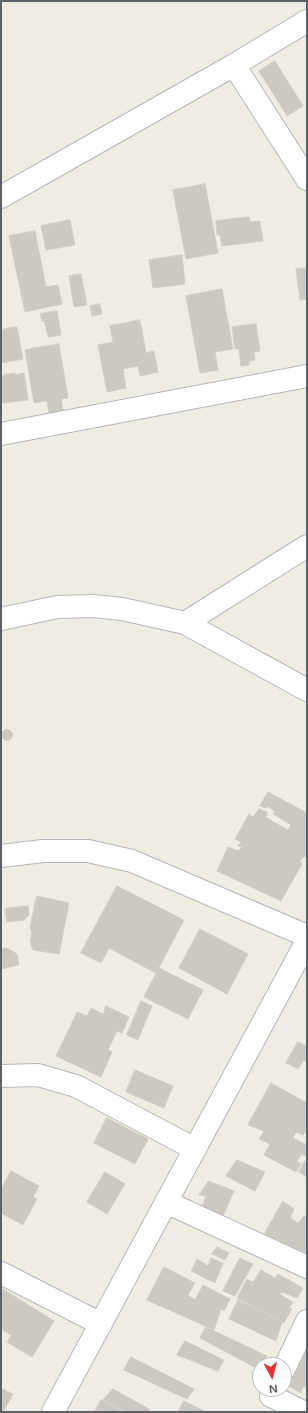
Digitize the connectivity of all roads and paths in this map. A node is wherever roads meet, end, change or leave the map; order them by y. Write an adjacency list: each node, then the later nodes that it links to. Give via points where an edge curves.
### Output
1 (307, 21): 2 (street)
2 (234, 65): 3 (street); 4 (street)
3 (307, 178)
4 (1, 197)
5 (307, 376): 6 (street)
6 (1, 434)
7 (307, 546): 9 (street)
8 (1, 618): 9 (street, via 57,607 93,606 122,609)
9 (185, 623): 10 (street)
10 (307, 690)
11 (1, 856): 12 (street, via 43,851 88,851 132,861)
12 (307, 936)
13 (307, 941): 14 (street)
14 (302, 963): 16 (street)
15 (1, 1076): 16 (street, via 38,1075 76,1086)
16 (195, 1149): 17 (street)
17 (166, 1202): 18 (street); 21 (street)
18 (307, 1267)
19 (1, 1273): 21 (street)
20 (307, 1321): 22 (street)
21 (101, 1324): 24 (street)
22 (290, 1357)
23 (270, 1399): 25 (street)
24 (54, 1412)
25 (303, 1412)

